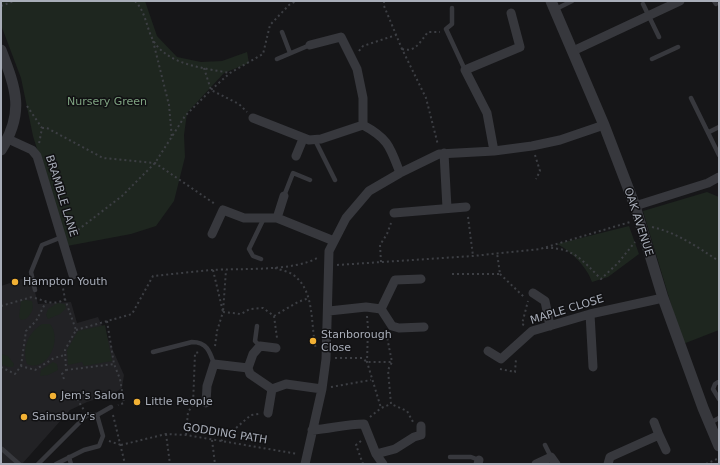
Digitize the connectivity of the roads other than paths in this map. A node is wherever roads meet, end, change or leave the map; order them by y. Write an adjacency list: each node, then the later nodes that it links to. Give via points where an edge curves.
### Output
1 (572, 1): 4 (lane)
2 (680, 1): 7 (street)
3 (643, 4): 7 (lane)
4 (553, 5): 13 (street, OAK AVENUE)
5 (452, 8): 17 (lane, via 452,24 446,29)
6 (511, 12): 17 (street, via 520,47)
7 (648, 15): 9 (lane); 13 (street)
8 (282, 32): 14 (lane)
9 (659, 37)
10 (310, 46): 14 (lane); 20 (street, via 341,36 357,69 363,98)
11 (678, 47): 16 (lane, via 665,50)
12 (1, 50): 24 (street, via 16,95 14,120)
13 (573, 51): 21 (street, OAK AVENUE)
14 (290, 53): 15 (lane)
15 (277, 59)
16 (652, 59)
17 (465, 70): 28 (street, via 487,113)
18 (692, 98): 23 (lane)
19 (253, 118): 25 (street)
20 (363, 125): 26 (street); 32 (street, via 379,133 389,145)
21 (604, 125): 28 (street, via 560,140); 37 (street, OAK AVENUE)
22 (719, 127): 23 (lane)
23 (709, 132): 30 (lane)
24 (8, 139): 27 (street); 44 (street, BRAMBLE LANE, via 32,150 37,156)
25 (303, 139): 26 (street); 31 (street)
26 (316, 140): 35 (lane)
27 (1, 150)
28 (494, 151): 29 (street)
29 (442, 154): 32 (street); 39 (street)
30 (719, 155)
31 (296, 156)
32 (400, 173): 45 (street, via 369,191 346,218)
33 (719, 178): 37 (street)
34 (310, 180): 36 (lane, via 293,173)
35 (335, 180)
36 (284, 196): 42 (street)
37 (635, 206): 51 (street, OAK AVENUE)
38 (466, 207): 39 (street)
39 (447, 208): 40 (street)
40 (394, 213)
41 (264, 218): 42 (street); 43 (street, via 244,218 223,210); 46 (lane, via 249,249 252,256)
42 (277, 218): 45 (street)
43 (212, 234)
44 (62, 239): 47 (street, BRAMBLE LANE); 49 (lane, via 42,245 31,272)
45 (334, 241): 53 (street, via 329,251)
46 (261, 259)
47 (73, 275)
48 (421, 278): 52 (street, via 395,280)
49 (35, 290)
50 (533, 293): 56 (street, via 545,301)
51 (663, 298): 54 (street, MAPLE CLOSE); 75 (street, OAK AVENUE)
52 (381, 309): 53 (street, via 366,307); 57 (street, via 392,326)
53 (329, 311): 69 (street)
54 (590, 314): 56 (street, MAPLE CLOSE); 64 (street)
55 (257, 326): 58 (lane, via 255,341)
56 (550, 326): 62 (street, MAPLE CLOSE, via 532,332)
57 (424, 328)
58 (260, 346): 59 (street); 65 (street, via 253,354)
59 (276, 348)
60 (488, 351): 62 (street)
61 (153, 352): 63 (lane, via 192,342 205,344)
62 (501, 360): 66 (street)
63 (214, 364): 65 (street); 71 (street, via 207,386)
64 (593, 367)
65 (248, 368): 68 (street, via 250,374)
66 (500, 369)
67 (718, 382): 70 (lane, via 713,389)
68 (272, 389): 69 (street, via 286,384); 73 (street)
69 (322, 389): 77 (street)
70 (719, 399)
71 (206, 403)
72 (111, 407): 74 (lane)
73 (268, 413)
74 (97, 415): 85 (lane, via 103,436 99,446); 91 (lane, via 87,416)
75 (714, 421): 81 (street, OAK AVENUE)
76 (654, 422): 79 (street)
77 (312, 430): 84 (street, via 330,429 346,424 364,424); 87 (street)
78 (421, 431): 84 (street, via 395,449)
79 (659, 435): 83 (street); 96 (street, via 610,457)
80 (545, 444): 88 (lane)
81 (719, 446)
82 (2, 450): 90 (lane)
83 (666, 450)
84 (376, 454): 94 (street)
85 (69, 457): 92 (lane); 93 (lane)
86 (450, 457): 89 (lane, via 471,457)
87 (306, 460)
88 (553, 461): 95 (street)
89 (478, 462)
90 (19, 464)
91 (38, 464)
92 (56, 464)
93 (71, 464)
94 (383, 464)
95 (536, 464)
96 (608, 464)

